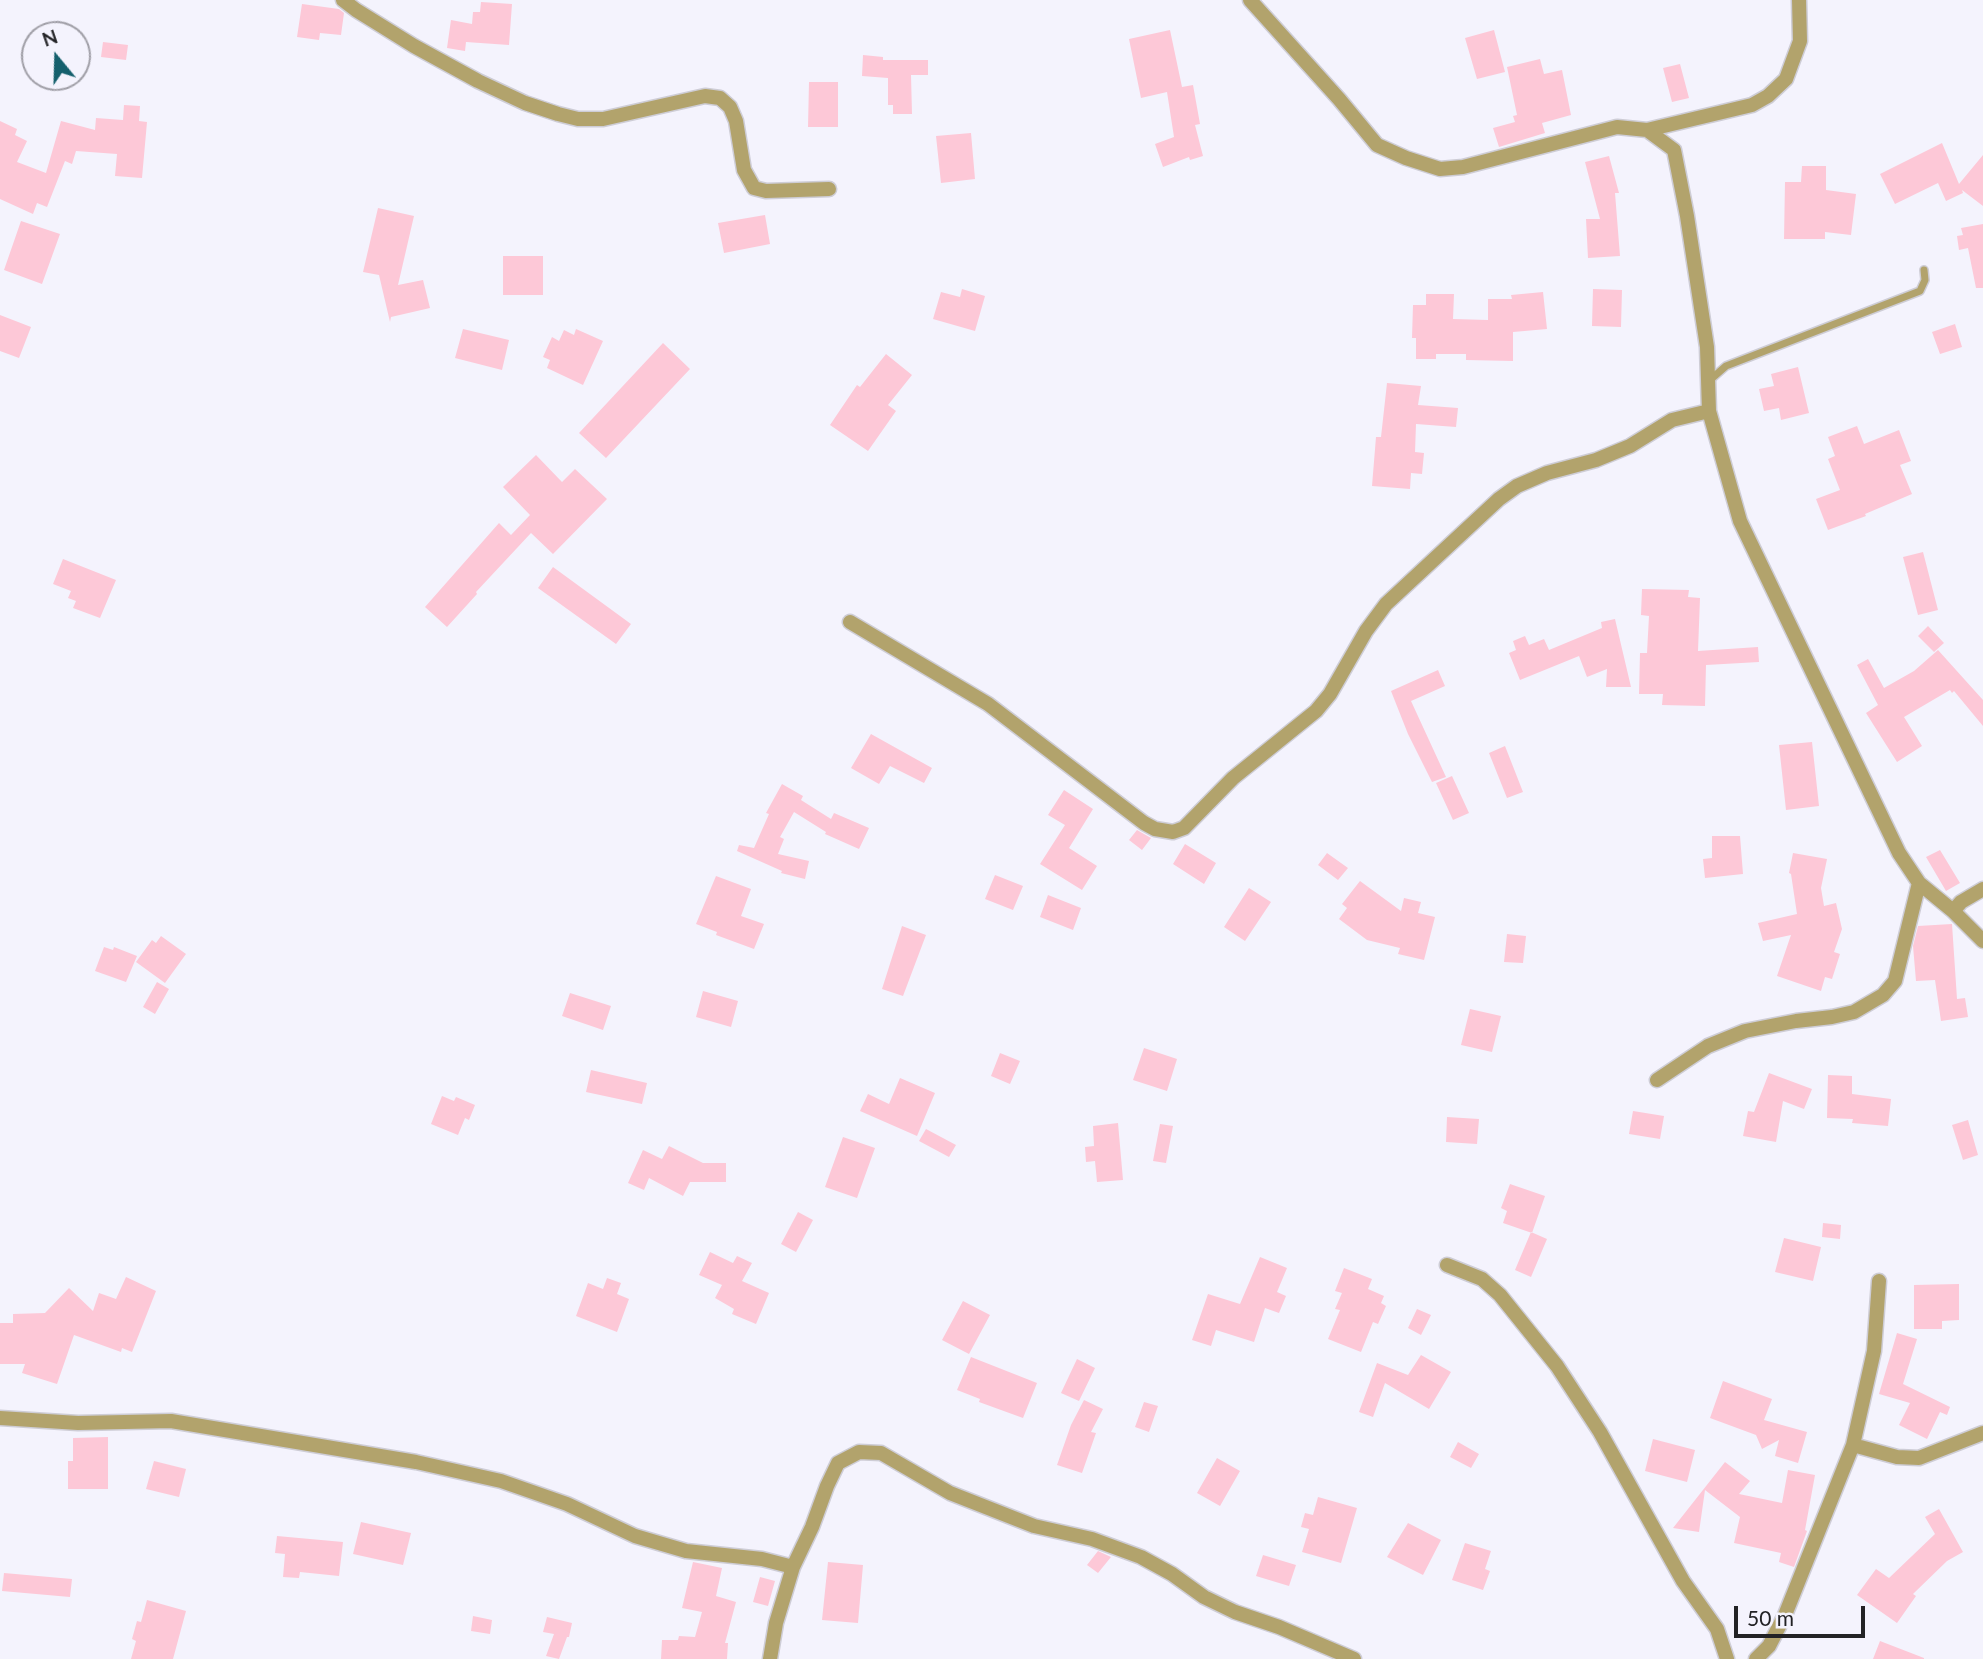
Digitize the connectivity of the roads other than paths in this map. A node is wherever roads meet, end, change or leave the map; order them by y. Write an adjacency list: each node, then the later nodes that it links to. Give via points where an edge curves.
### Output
1 (343, 0): 5 (street, via 478,81 524,103 578,119 603,119 705,96 720,98 736,121 744,170 754,188)
2 (1250, 0): 4 (street, via 1377,145 1440,169 1617,127)
3 (1800, 0): 4 (street, via 1800,41 1786,79 1768,96 1752,106)
4 (1647, 130): 7 (street, via 1674,150 1707,347)
5 (829, 189)
6 (1924, 270): 7 (lane, via 1920,291 1726,366)
7 (1708, 383): 8 (street)
8 (1709, 411): 9 (street, via 1672,420 1630,446 1547,473 1499,499 1386,604 1316,711 1233,778 1184,828 1173,832 1144,823 988,704); 10 (street, via 1740,522 1899,853)
9 (850, 622)
10 (1919, 883): 12 (street); 14 (street, via 1895,981 1884,995 1854,1012 1745,1031 1708,1046)
11 (1983, 889): 12 (street)
12 (1953, 911): 13 (street)
13 (1983, 941)
14 (1657, 1080)
15 (1447, 1265): 23 (street, via 1482,1279 1500,1295 1557,1366 1600,1432 1683,1581 1717,1629)
16 (1879, 1281): 19 (street, via 1874,1351)
17 (0, 1418): 20 (street, via 78,1423 171,1421 416,1462 501,1481 661,1544)
18 (1983, 1433): 19 (street, via 1919,1458)
19 (1853, 1445): 24 (street, via 1785,1615 1769,1646)
20 (793, 1567): 21 (street); 22 (street, via 838,1463 859,1452 881,1453 950,1493 1034,1526 1092,1539 1141,1557 1235,1612)
21 (770, 1659)
22 (1354, 1659)
23 (1727, 1659)
24 (1756, 1659)

